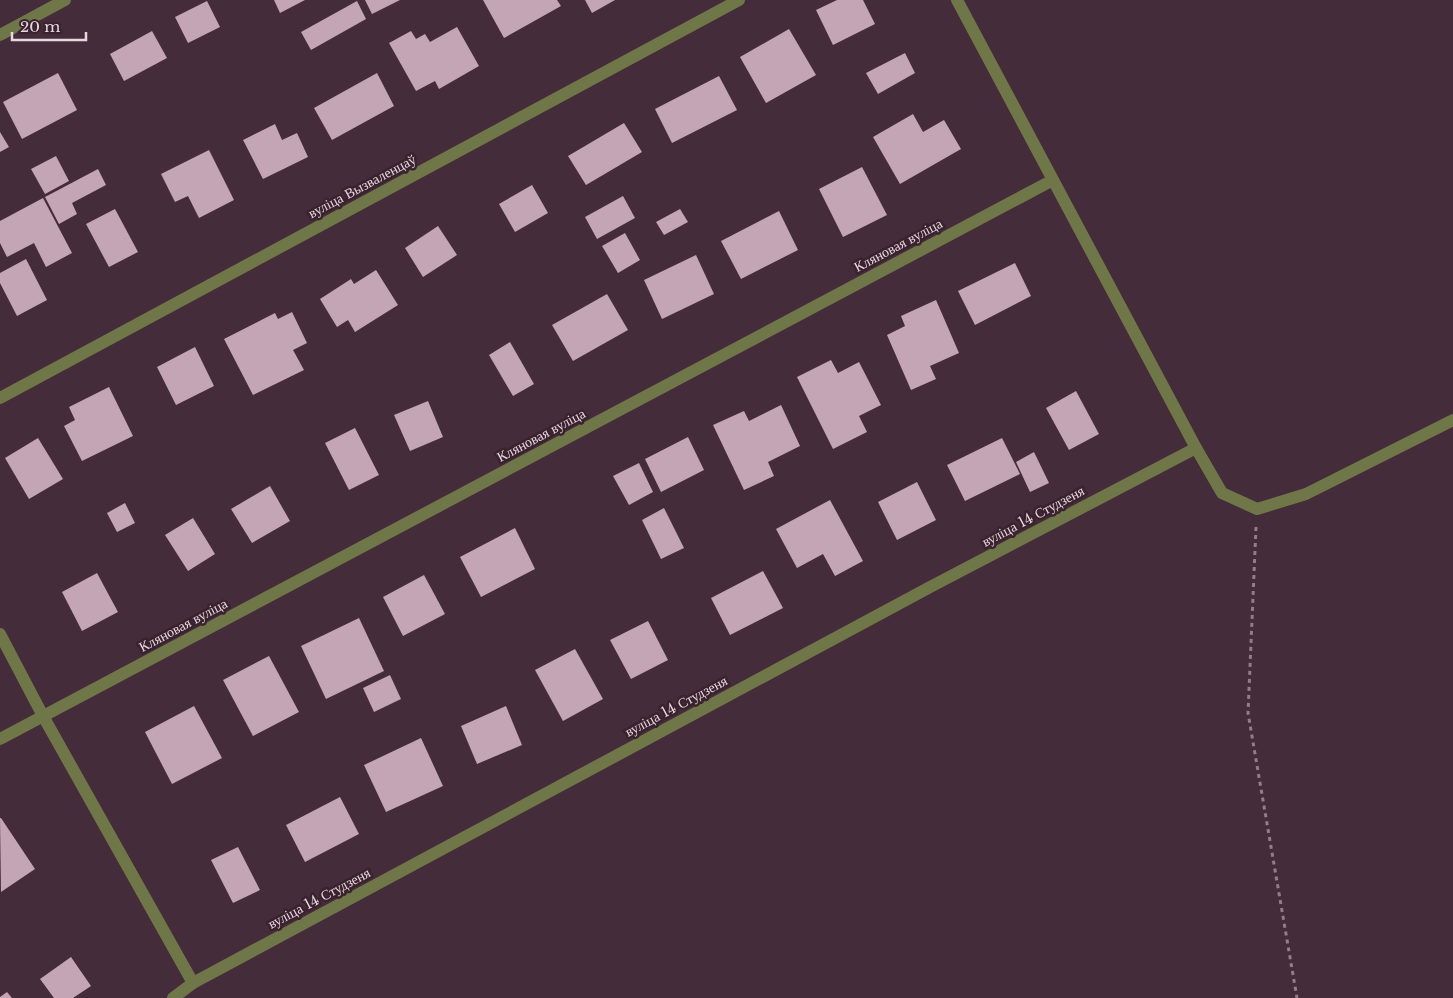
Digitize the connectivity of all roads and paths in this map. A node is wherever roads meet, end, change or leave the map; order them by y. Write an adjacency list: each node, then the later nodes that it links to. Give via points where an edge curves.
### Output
1 (65, 0): 4 (street)
2 (739, 0): 6 (street, вуліца Вызваленцаў)
3 (957, 0): 5 (street)
4 (0, 35)
5 (1053, 180): 8 (street); 11 (street, Кляновая вуліца)
6 (0, 398)
7 (1453, 420): 9 (street, via 1306,494)
8 (1196, 448): 9 (street, via 1222,493); 14 (street, вуліца 14 Студзеня)
9 (1257, 509): 16 (path, via 1248,713)
10 (0, 634): 11 (street)
11 (43, 716): 12 (street, Кляновая вуліца); 13 (street, Кляновая вуліца); 14 (street)
12 (0, 739)
13 (0, 746)
14 (193, 983): 15 (street, вуліца 14 Студзеня)
15 (174, 998)
16 (1297, 998)

